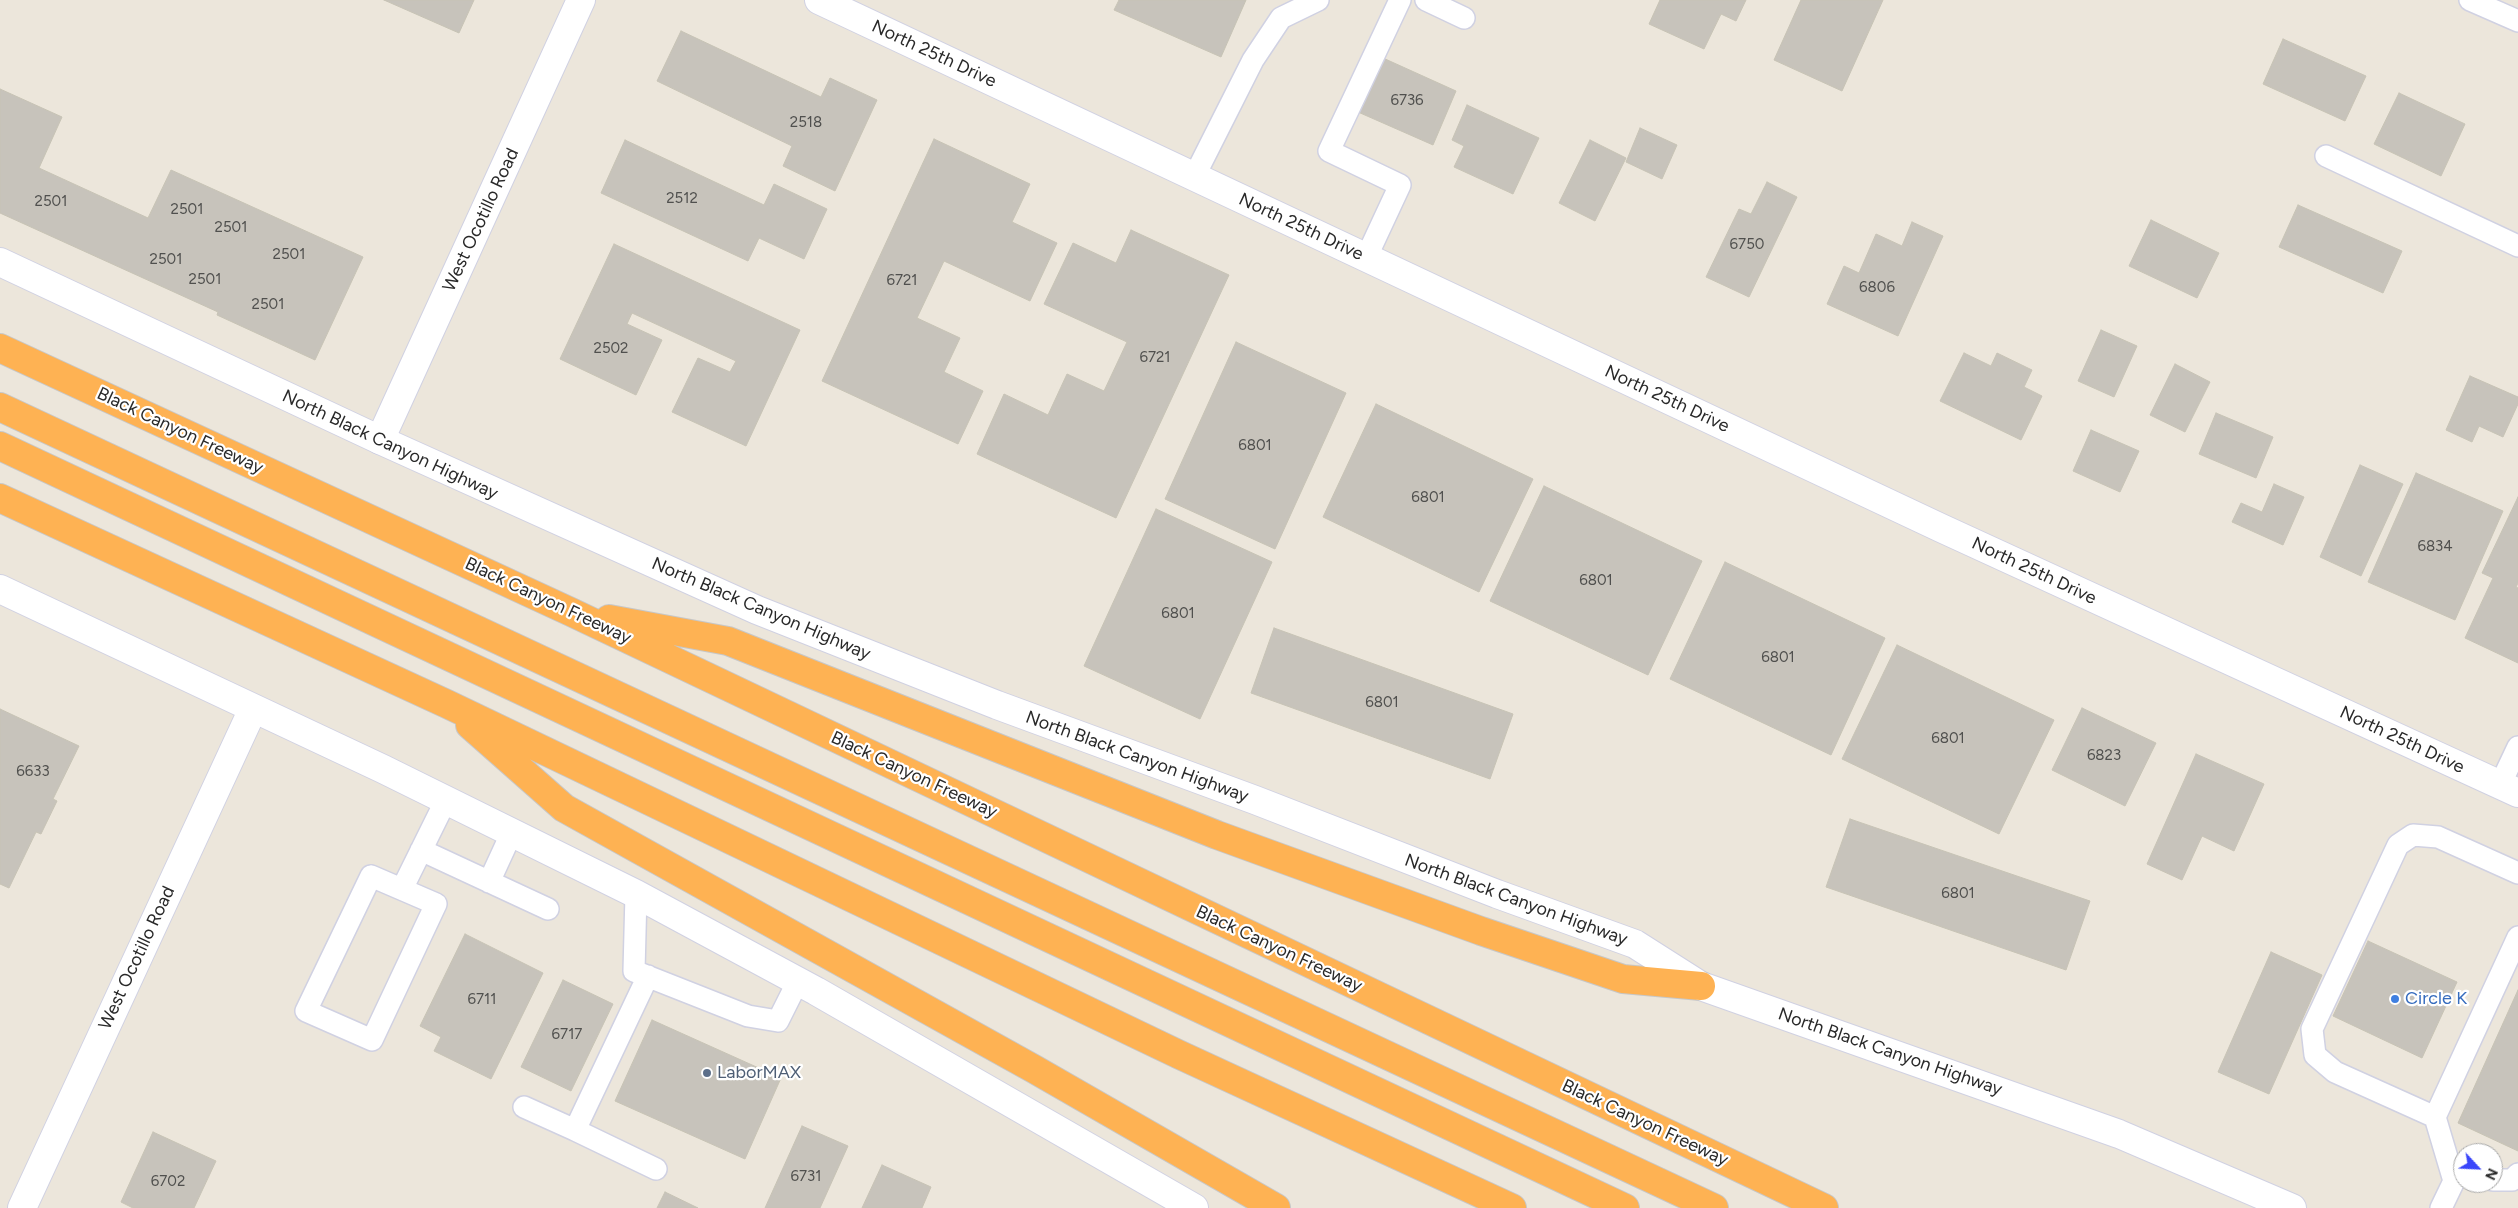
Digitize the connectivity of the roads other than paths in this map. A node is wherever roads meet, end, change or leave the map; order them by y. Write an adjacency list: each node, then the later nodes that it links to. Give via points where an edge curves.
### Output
1 (581, 0): 16 (main road, West Ocotillo Road)
2 (819, 0): 10 (main road, North 25th Drive)
3 (1318, 0): 10 (lane, via 1281,18 1253,60)
4 (1400, 0): 12 (lane, via 1328,151 1400,185)
5 (1426, 0): 7 (lane)
6 (2470, 0): 8 (lane)
7 (1464, 18)
8 (2518, 21)
9 (2326, 156): 11 (lane)
10 (1194, 177): 12 (main road, North 25th Drive)
11 (2518, 246)
12 (1366, 258): 24 (main road, North 25th Drive, via 1923,520)
13 (0, 262): 16 (main road, North Black Canyon Highway)
14 (0, 348): 20 (highway, Black Canyon Freeway)
15 (0, 407): 51 (highway)
16 (380, 440): 36 (main road, North Black Canyon Highway, via 757,610 997,705 1636,944)
17 (0, 446): 50 (highway)
18 (0, 498): 21 (highway)
19 (0, 588): 22 (main road)
20 (571, 612): 36 (highway, via 728,641 1217,835 1481,931 1623,979); 52 (highway, Black Canyon Freeway)
21 (447, 704): 48 (highway, via 564,808 1034,1069); 49 (highway, via 1171,1051)
22 (253, 709): 25 (main road); 46 (main road, West Ocotillo Road)
23 (2518, 747): 24 (lane)
24 (2509, 789)
25 (446, 800): 26 (main road); 27 (lane)
26 (512, 832): 29 (lane); 31 (main road)
27 (421, 850): 29 (lane); 30 (lane)
28 (2518, 873): 38 (lane, via 2438,837 2413,835 2398,845 2312,1029 2315,1055 2335,1072)
29 (489, 882): 32 (lane)
30 (402, 889): 30 (lane, via 436,904 372,1040 306,1011 371,876)
31 (636, 894): 34 (lane, via 634,971); 35 (main road)
32 (548, 909)
33 (2518, 937): 38 (lane)
34 (648, 976): 35 (lane, via 748,1016 778,1021); 39 (lane)
35 (798, 981): 47 (main road)
36 (1701, 986): 43 (main road, North Black Canyon Highway, via 2119,1134)
37 (524, 1107): 39 (lane)
38 (2435, 1117): 40 (lane)
39 (575, 1130): 41 (lane)
40 (2453, 1167)
41 (656, 1169)
42 (2518, 1174): 44 (lane, via 2512,1180)
43 (2219, 1176): 53 (main road); 54 (main road, North Black Canyon Highway)
44 (2503, 1180)
45 (2453, 1189): 55 (lane)
46 (22, 1208)
47 (1194, 1208)
48 (1276, 1208)
49 (1512, 1208)
50 (1625, 1208)
51 (1714, 1208)
52 (1824, 1208)
53 (2271, 1208)
54 (2292, 1208)
55 (2441, 1208)

